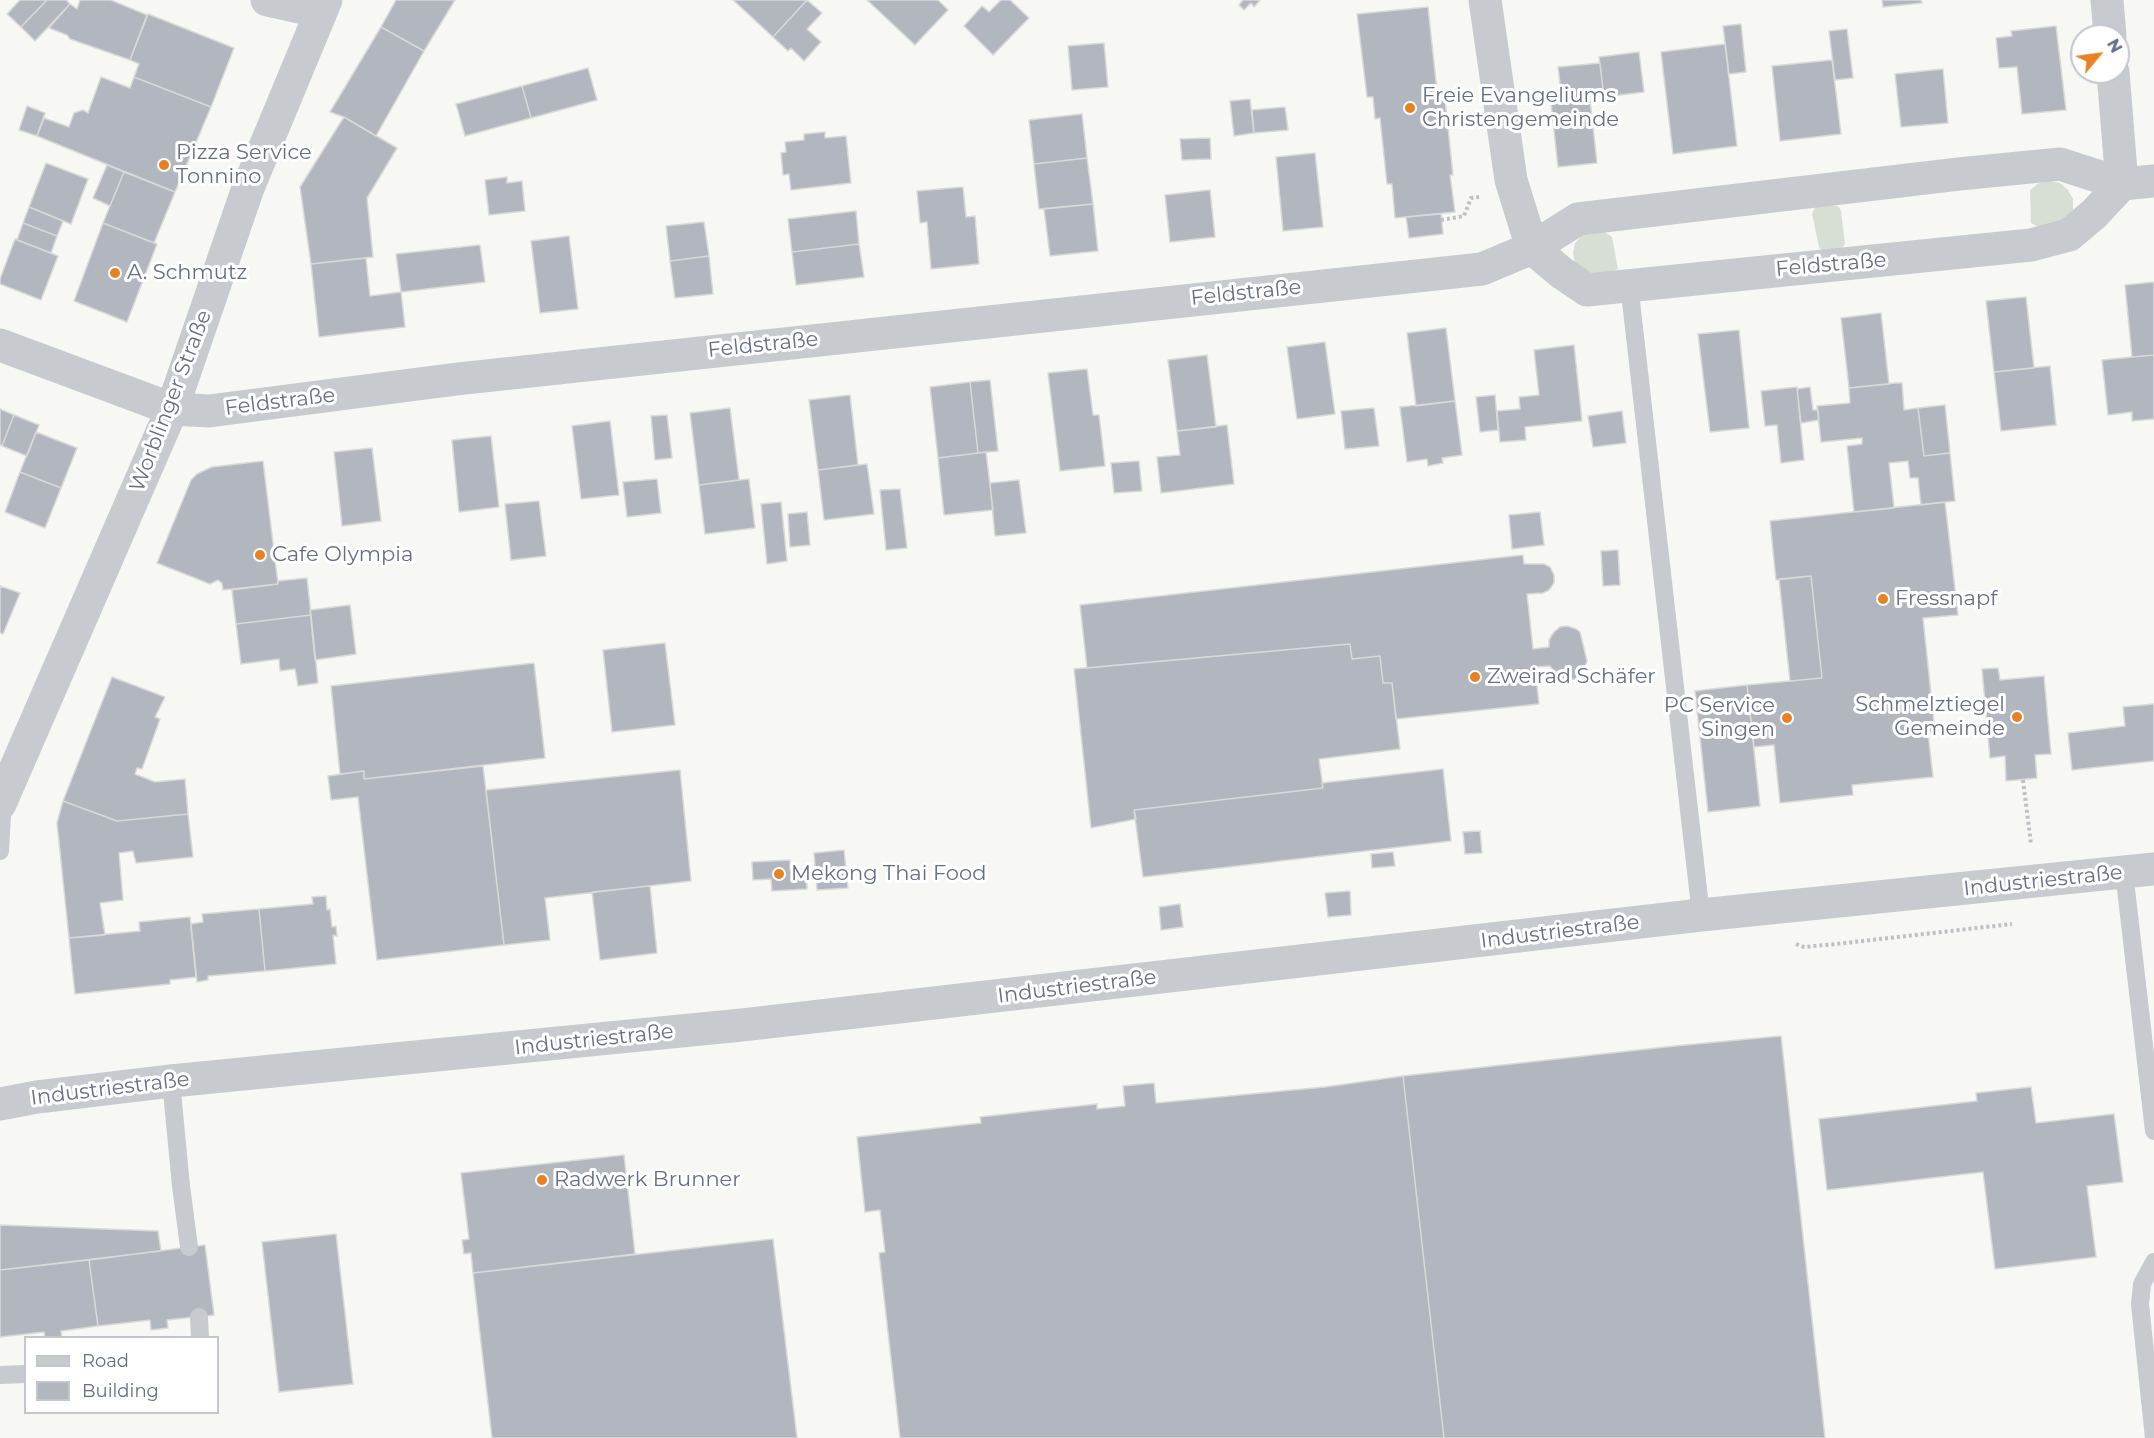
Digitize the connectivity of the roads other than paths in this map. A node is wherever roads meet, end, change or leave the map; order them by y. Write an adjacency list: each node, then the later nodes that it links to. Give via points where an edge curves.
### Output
1 (267, 0): 4 (street)
2 (1485, 0): 8 (street, via 1511,180)
3 (2107, 0): 5 (street)
4 (323, 6): 11 (street, Worblinger Straße, via 248,188)
5 (2109, 24)
6 (2116, 84): 7 (street)
7 (2138, 183): 8 (street, Feldstraße, via 2060,164 1970,172 1578,219); 9 (street, Feldstraße, via 2069,235 2031,245)
8 (1532, 248): 9 (street, Feldstraße, via 1587,290); 11 (street, Feldstraße, via 1482,269 469,378 209,411)
9 (1629, 284): 15 (lane)
10 (0, 345): 11 (street, Feldstraße)
11 (172, 410): 12 (street, Worblinger Straße)
12 (2, 800): 13 (lane, Worblinger Straße)
13 (0, 851)
14 (2139, 871): 15 (street, Industriestraße); 18 (lane)
15 (1701, 915): 16 (street, Industriestraße, via 742,1025)
16 (171, 1081): 17 (street, Industriestraße); 19 (lane)
17 (0, 1104)
18 (2154, 1131)
19 (189, 1247)
20 (2154, 1263): 25 (lane, via 2142,1284 2140,1304)
21 (199, 1317): 22 (lane)
22 (201, 1336)
23 (24, 1374): 24 (lane)
24 (0, 1375)
25 (2154, 1438)

